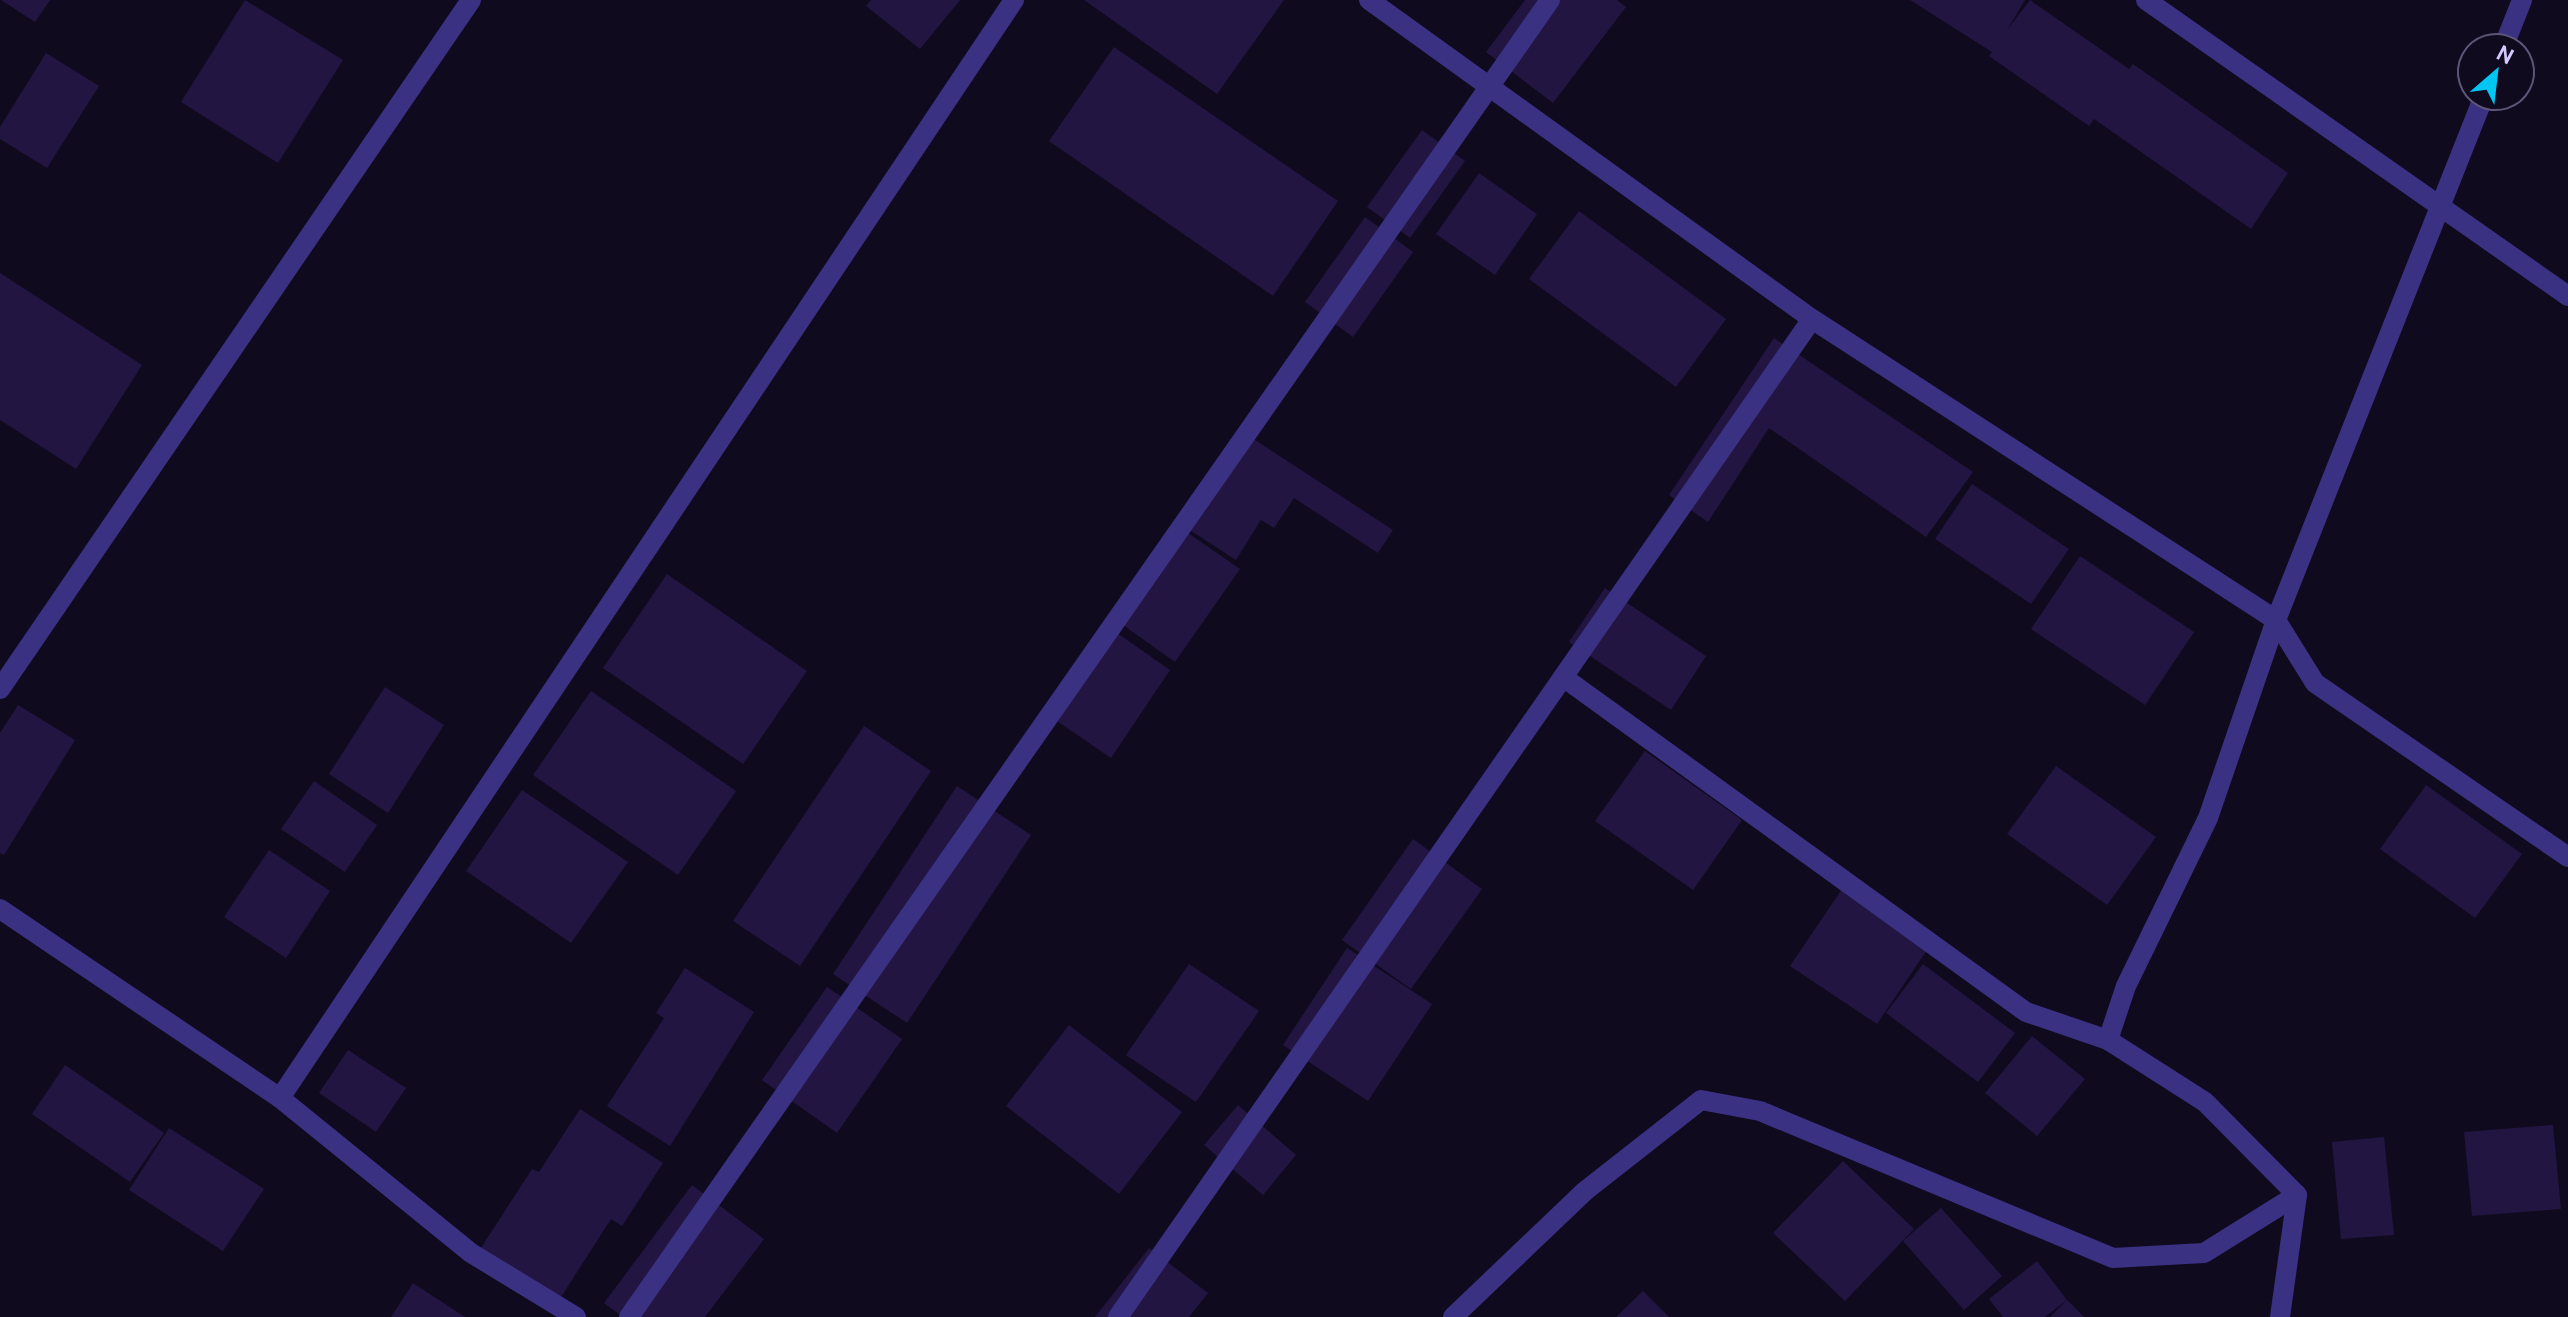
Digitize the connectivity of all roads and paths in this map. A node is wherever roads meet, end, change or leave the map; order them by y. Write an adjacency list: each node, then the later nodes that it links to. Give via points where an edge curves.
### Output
1 (471, 0): 15 (street)
2 (1014, 0): 19 (street)
3 (1369, 0): 8 (street)
4 (1550, 0): 8 (street)
5 (2146, 0): 10 (street)
6 (2522, 0): 7 (street)
7 (2509, 32)
8 (1492, 87): 12 (street); 22 (street)
9 (2478, 112): 10 (street)
10 (2439, 209): 11 (street); 13 (street)
11 (2568, 296)
12 (1812, 319): 13 (street); 14 (street)
13 (2276, 620): 16 (street, via 2315,683); 18 (street, via 2208,818 2126,986)
14 (1563, 677): 18 (street, via 2026,1012); 23 (street)
15 (0, 689)
16 (2568, 857)
17 (0, 909): 19 (street)
18 (2108, 1040): 20 (street, via 2205,1102)
19 (280, 1098): 21 (street, via 471,1253)
20 (2297, 1195): 24 (street, via 2204,1253 2113,1258 1760,1111 1701,1100 1585,1191); 25 (street)
21 (576, 1317)
22 (629, 1317)
23 (1118, 1317)
24 (1453, 1317)
25 (2280, 1317)

